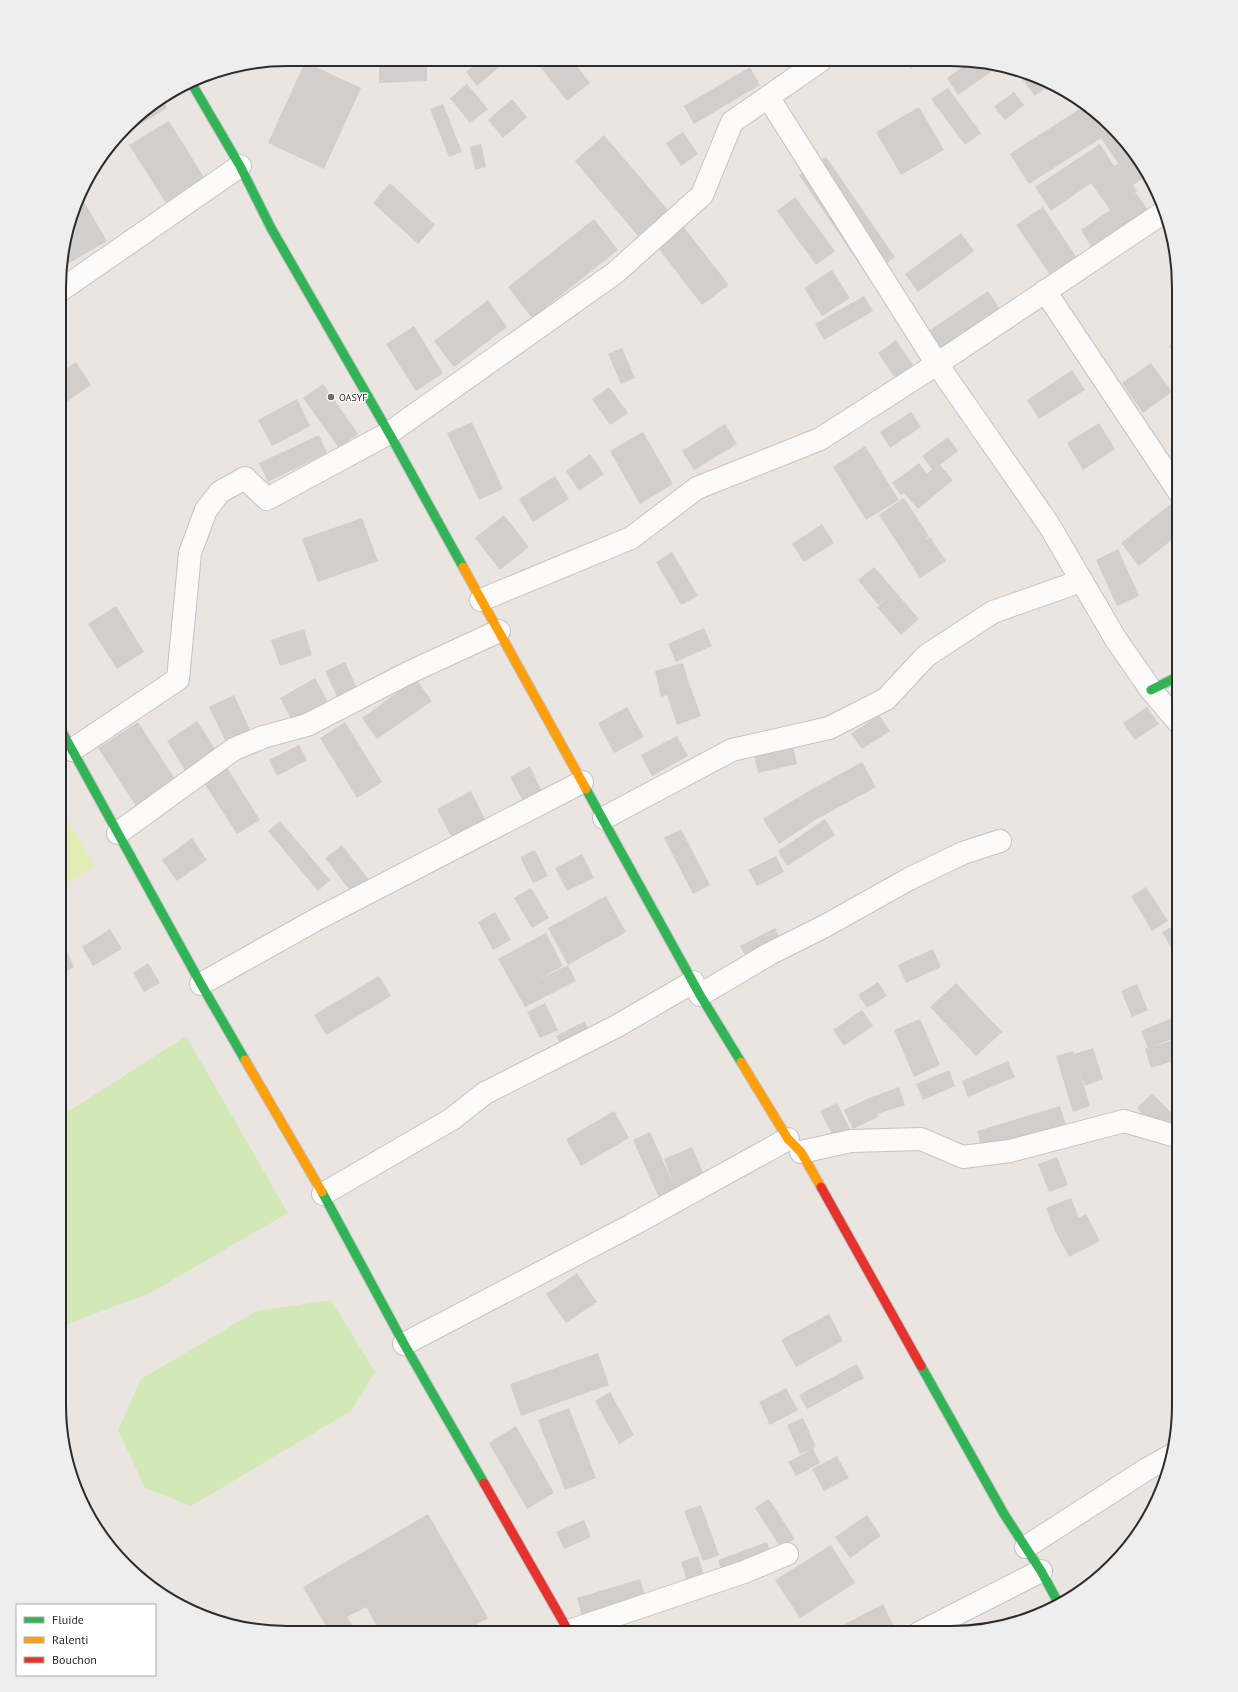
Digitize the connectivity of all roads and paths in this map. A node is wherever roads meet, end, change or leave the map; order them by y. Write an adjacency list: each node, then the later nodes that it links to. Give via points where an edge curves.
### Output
1 (812, 66): 3 (street)
2 (194, 87): 4 (main road)
3 (768, 97): 8 (street); 9 (street, via 732,122 702,195 615,273)
4 (240, 166): 6 (street); 9 (main road, via 271,228)
5 (1160, 215): 7 (street)
6 (66, 287)
7 (1045, 291): 8 (street); 10 (street)
8 (937, 364): 11 (street, via 1049,524); 12 (street, via 820,439 697,488 631,538)
9 (389, 433): 12 (main road); 18 (street, via 267,499 245,478 220,492 206,510 190,553 178,679)
10 (1172, 482)
11 (1080, 582): 15 (street); 20 (street, via 994,612 926,656 886,698 829,728 732,750)
12 (481, 600): 13 (main road)
13 (499, 631): 19 (main road); 21 (street, via 408,672 307,725 262,737 234,749)
14 (1172, 680): 15 (main road)
15 (1151, 690): 16 (street)
16 (1172, 715)
17 (66, 739): 18 (main road)
18 (72, 750): 21 (main road)
19 (582, 782): 20 (main road); 23 (street, via 319,918)
20 (604, 818): 24 (main road)
21 (118, 833): 23 (main road)
22 (1000, 842): 24 (street, via 962,853 825,926)
23 (201, 984): 27 (main road)
24 (697, 989): 26 (main road); 27 (street, via 617,1026 485,1093 452,1119)
25 (1172, 1135): 26 (street, via 1124,1121 1010,1151 963,1156 921,1139)
26 (795, 1146): 28 (street, via 632,1225); 30 (main road, via 1004,1514)
27 (323, 1194): 28 (main road)
28 (404, 1344): 34 (main road)
29 (1165, 1459): 30 (street)
30 (1026, 1548): 32 (main road)
31 (787, 1554): 35 (street, via 744,1572)
32 (1041, 1571): 33 (main road); 36 (street)
33 (1057, 1598)
34 (566, 1626)
35 (586, 1626)
36 (933, 1626)

